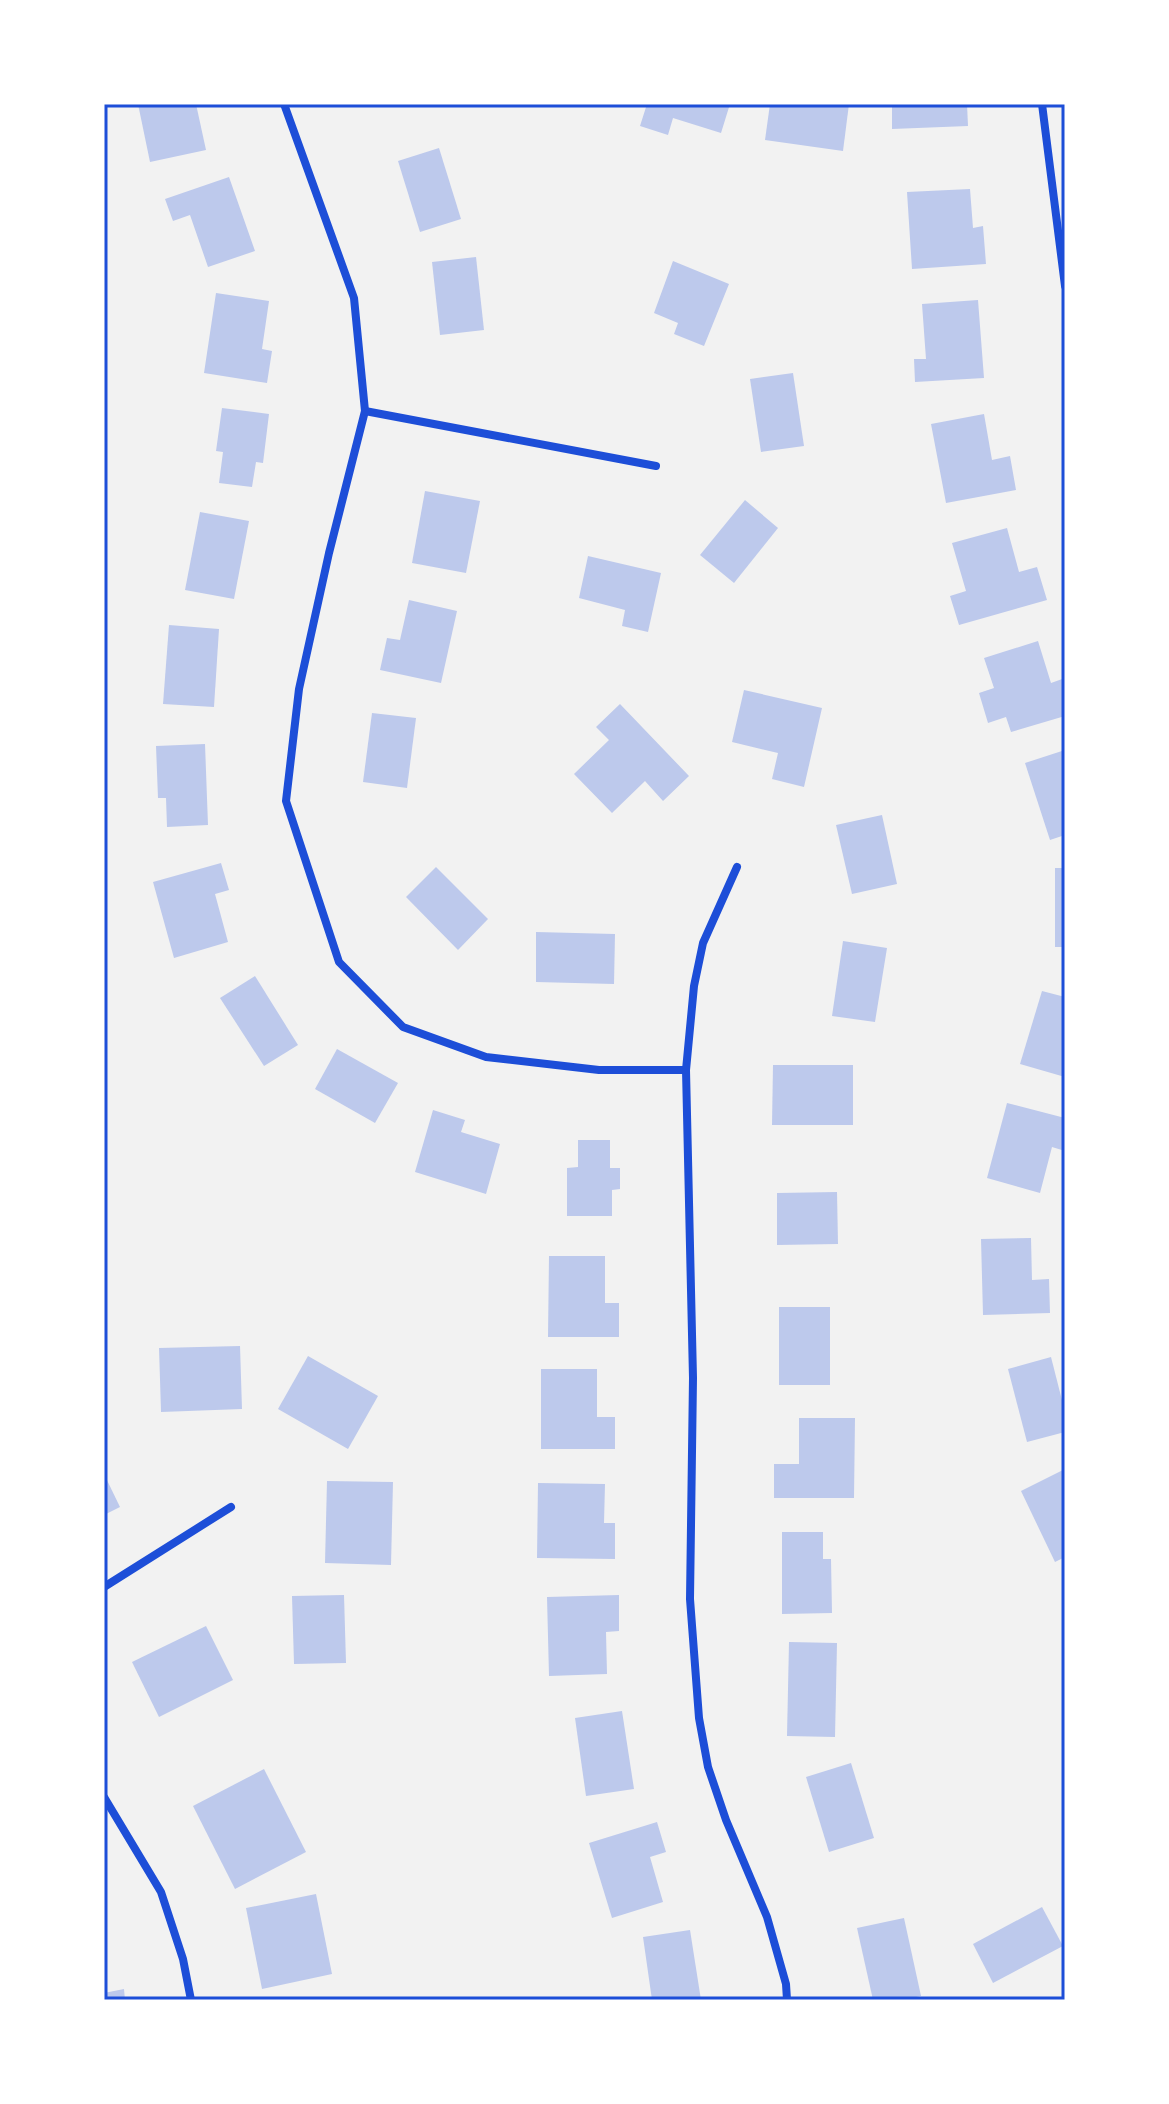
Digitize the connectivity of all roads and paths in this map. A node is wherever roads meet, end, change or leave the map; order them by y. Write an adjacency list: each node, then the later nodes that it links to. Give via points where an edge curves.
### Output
1 (284, 104): 4 (street, via 354,298)
2 (1042, 104): 3 (street)
3 (1065, 286)
4 (365, 411): 5 (street); 7 (street, via 299,689 286,801 339,962 403,1027 486,1057 599,1070)
5 (656, 466)
6 (737, 867): 7 (street, via 703,943)
7 (686, 1070): 12 (street, via 693,1378 690,1599 699,1718 708,1767 767,1917)
8 (231, 1507): 9 (street)
9 (104, 1587)
10 (104, 1797): 11 (street, via 161,1892)
11 (191, 2000)
12 (787, 2000)

